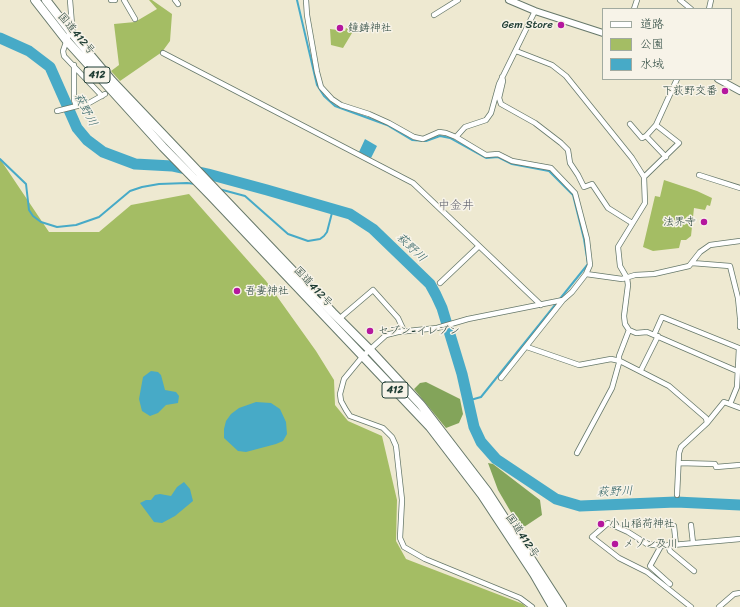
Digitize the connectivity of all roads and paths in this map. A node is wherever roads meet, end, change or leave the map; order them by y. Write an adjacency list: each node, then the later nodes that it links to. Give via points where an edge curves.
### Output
1 (35, 0): 17 (highway, 国道412号 / 412)
2 (46, 0): 15 (highway, 国道412号 / 412)
3 (70, 0): 15 (street)
4 (110, 0): 5 (street)
5 (115, 0)
6 (124, 0): 14 (street)
7 (306, 0): 30 (street, via 317,72 321,87 332,99 341,106 369,114 414,137 426,138 439,132)
8 (458, 0): 13 (street)
9 (509, 0): 12 (street)
10 (680, 0): 11 (street)
11 (690, 8)
12 (535, 11): 16 (street); 18 (street)
13 (434, 15)
14 (135, 19)
15 (70, 31): 17 (street); 45 (highway, 国道412号 / 412, via 111,79)
16 (602, 33)
17 (67, 41): 20 (street, via 64,56); 53 (highway, 国道412号 / 412, via 163,147)
18 (516, 51): 21 (street); 33 (street, via 552,65 566,76 632,158)
19 (163, 53): 37 (street, via 413,182)
20 (74, 65): 25 (street); 25 (street, via 103,95 89,103)
21 (502, 77): 30 (street, via 491,113 486,120 465,127); 35 (street, via 500,104 535,123 561,143 568,150 570,163 584,187 592,184 608,208)
22 (676, 80): 28 (street)
23 (720, 80): 24 (street)
24 (740, 91)
25 (76, 106): 26 (street)
26 (57, 111)
27 (630, 124): 29 (street, via 642,138)
28 (656, 125): 29 (street); 31 (street, via 679,143)
29 (646, 136): 31 (street)
30 (456, 137): 39 (street, via 486,155 498,154 512,161 551,168 575,193 587,239 590,264)
31 (666, 157): 33 (street)
32 (699, 175): 34 (street)
33 (644, 177): 35 (street, via 645,203)
34 (740, 188)
35 (632, 224): 40 (street, via 618,247 620,266)
36 (740, 241): 38 (street, via 710,245 700,252)
37 (479, 246): 41 (street); 43 (street)
38 (692, 264): 40 (street); 44 (street, via 730,266)
39 (586, 274): 40 (street); 42 (street)
40 (627, 278): 47 (street, via 624,316)
41 (440, 283)
42 (563, 300): 43 (street); 50 (street)
43 (541, 305): 48 (street, via 437,328)
44 (740, 318): 46 (street)
45 (339, 319): 48 (street, via 373,290 398,318); 52 (highway, 国道412号 / 412)
46 (740, 327)
47 (629, 330): 49 (street); 54 (street)
48 (404, 331): 52 (street, via 386,336)
49 (656, 335): 51 (street, via 662,317); 55 (street); 56 (street)
50 (527, 347): 54 (street, via 579,365 611,359); 57 (street)
51 (740, 347): 56 (street)
52 (370, 350): 53 (street); 77 (highway, 国道412号 / 412, via 421,405 487,491)
53 (363, 356): 75 (street, via 344,379 340,388 341,401 350,416 383,428 392,437 396,446 402,500 402,544 425,559 520,598); 76 (highway, 国道412号 / 412, via 451,453 482,495)
54 (619, 361): 55 (street); 61 (street, via 612,388)
55 (640, 370): 60 (street, via 669,386 706,418)
56 (737, 371): 58 (street, via 736,387)
57 (501, 378)
58 (730, 404): 59 (street); 60 (street, via 724,402)
59 (740, 408)
60 (707, 423): 62 (street, via 681,447)
61 (578, 453)
62 (679, 463): 63 (street, via 715,464 716,467); 64 (street)
63 (740, 465)
64 (677, 495)
65 (691, 525): 68 (street)
66 (674, 526): 70 (street)
67 (740, 539): 68 (street)
68 (693, 543): 70 (street)
69 (668, 545): 70 (street); 71 (street); 72 (street, via 670,551)
70 (676, 545)
71 (661, 546): 73 (street, via 650,566); 78 (street, via 647,544 608,523 592,537 619,558 647,572)
72 (694, 571)
73 (670, 584)
74 (740, 593): 79 (street, via 734,594)
75 (532, 607)
76 (553, 607)
77 (562, 607)
78 (691, 607)
79 (720, 607)

